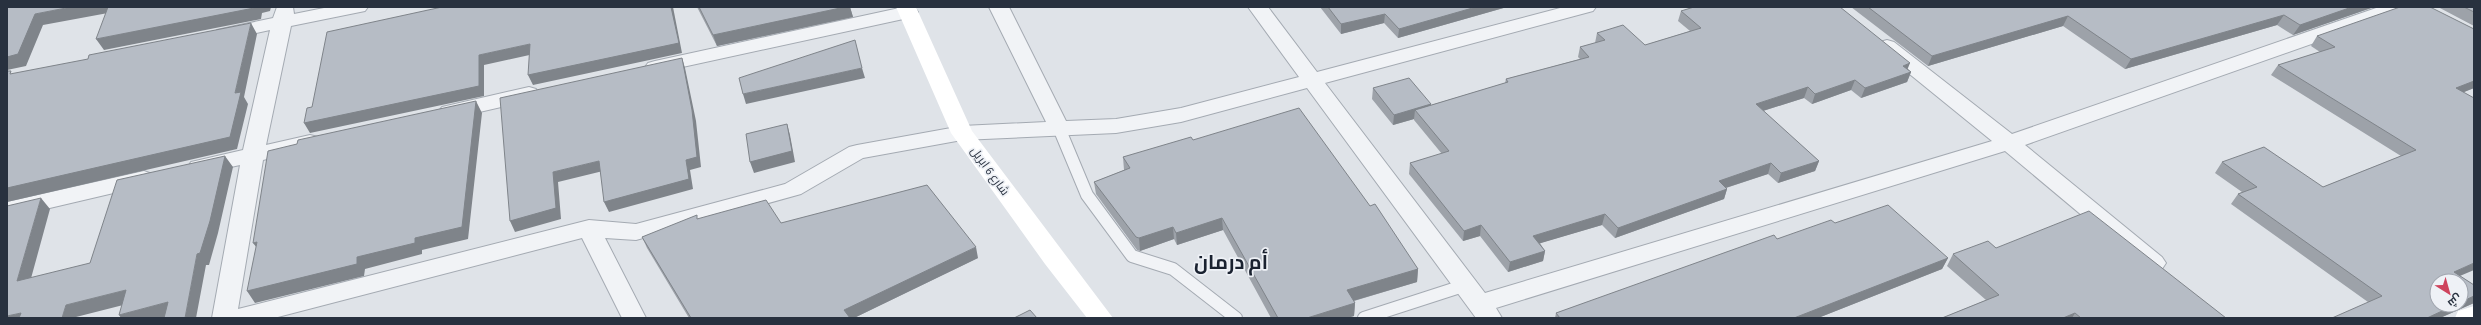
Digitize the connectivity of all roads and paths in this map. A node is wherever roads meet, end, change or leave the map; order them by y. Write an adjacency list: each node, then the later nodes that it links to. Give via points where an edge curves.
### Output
1 (358, 7): 7 (street)
2 (999, 7): 14 (street)
3 (1258, 7): 11 (street)
4 (1586, 7): 11 (street)
5 (2398, 7): 17 (street)
6 (907, 10): 10 (street); 15 (street, شارع 6 ابريل)
7 (284, 15): 9 (street); 18 (street)
8 (1868, 31): 17 (street)
9 (206, 38)
10 (635, 71)
11 (1312, 80): 14 (street, via 1181,115 1116,126); 24 (street)
12 (549, 90): 13 (street)
13 (432, 115)
14 (1059, 128): 15 (street); 31 (lane, via 1087,196 1132,256 1173,269)
15 (962, 133): 22 (street, via 857,152 793,189 636,232); 30 (street, شارع 6 ابريل, via 1053,258)
16 (331, 137): 18 (street)
17 (2009, 143): 23 (street); 25 (street)
18 (253, 154): 19 (street); 27 (street)
19 (184, 170)
20 (160, 175): 21 (street)
21 (7, 210)
22 (589, 228): 28 (street); 29 (street)
23 (2171, 277)
24 (1466, 285): 25 (street); 32 (lane)
25 (1485, 311)
26 (2474, 315): 33 (street)
27 (224, 318)
28 (238, 318)
29 (634, 318)
30 (1101, 318)
31 (1236, 318)
32 (1364, 318)
33 (2467, 318)

